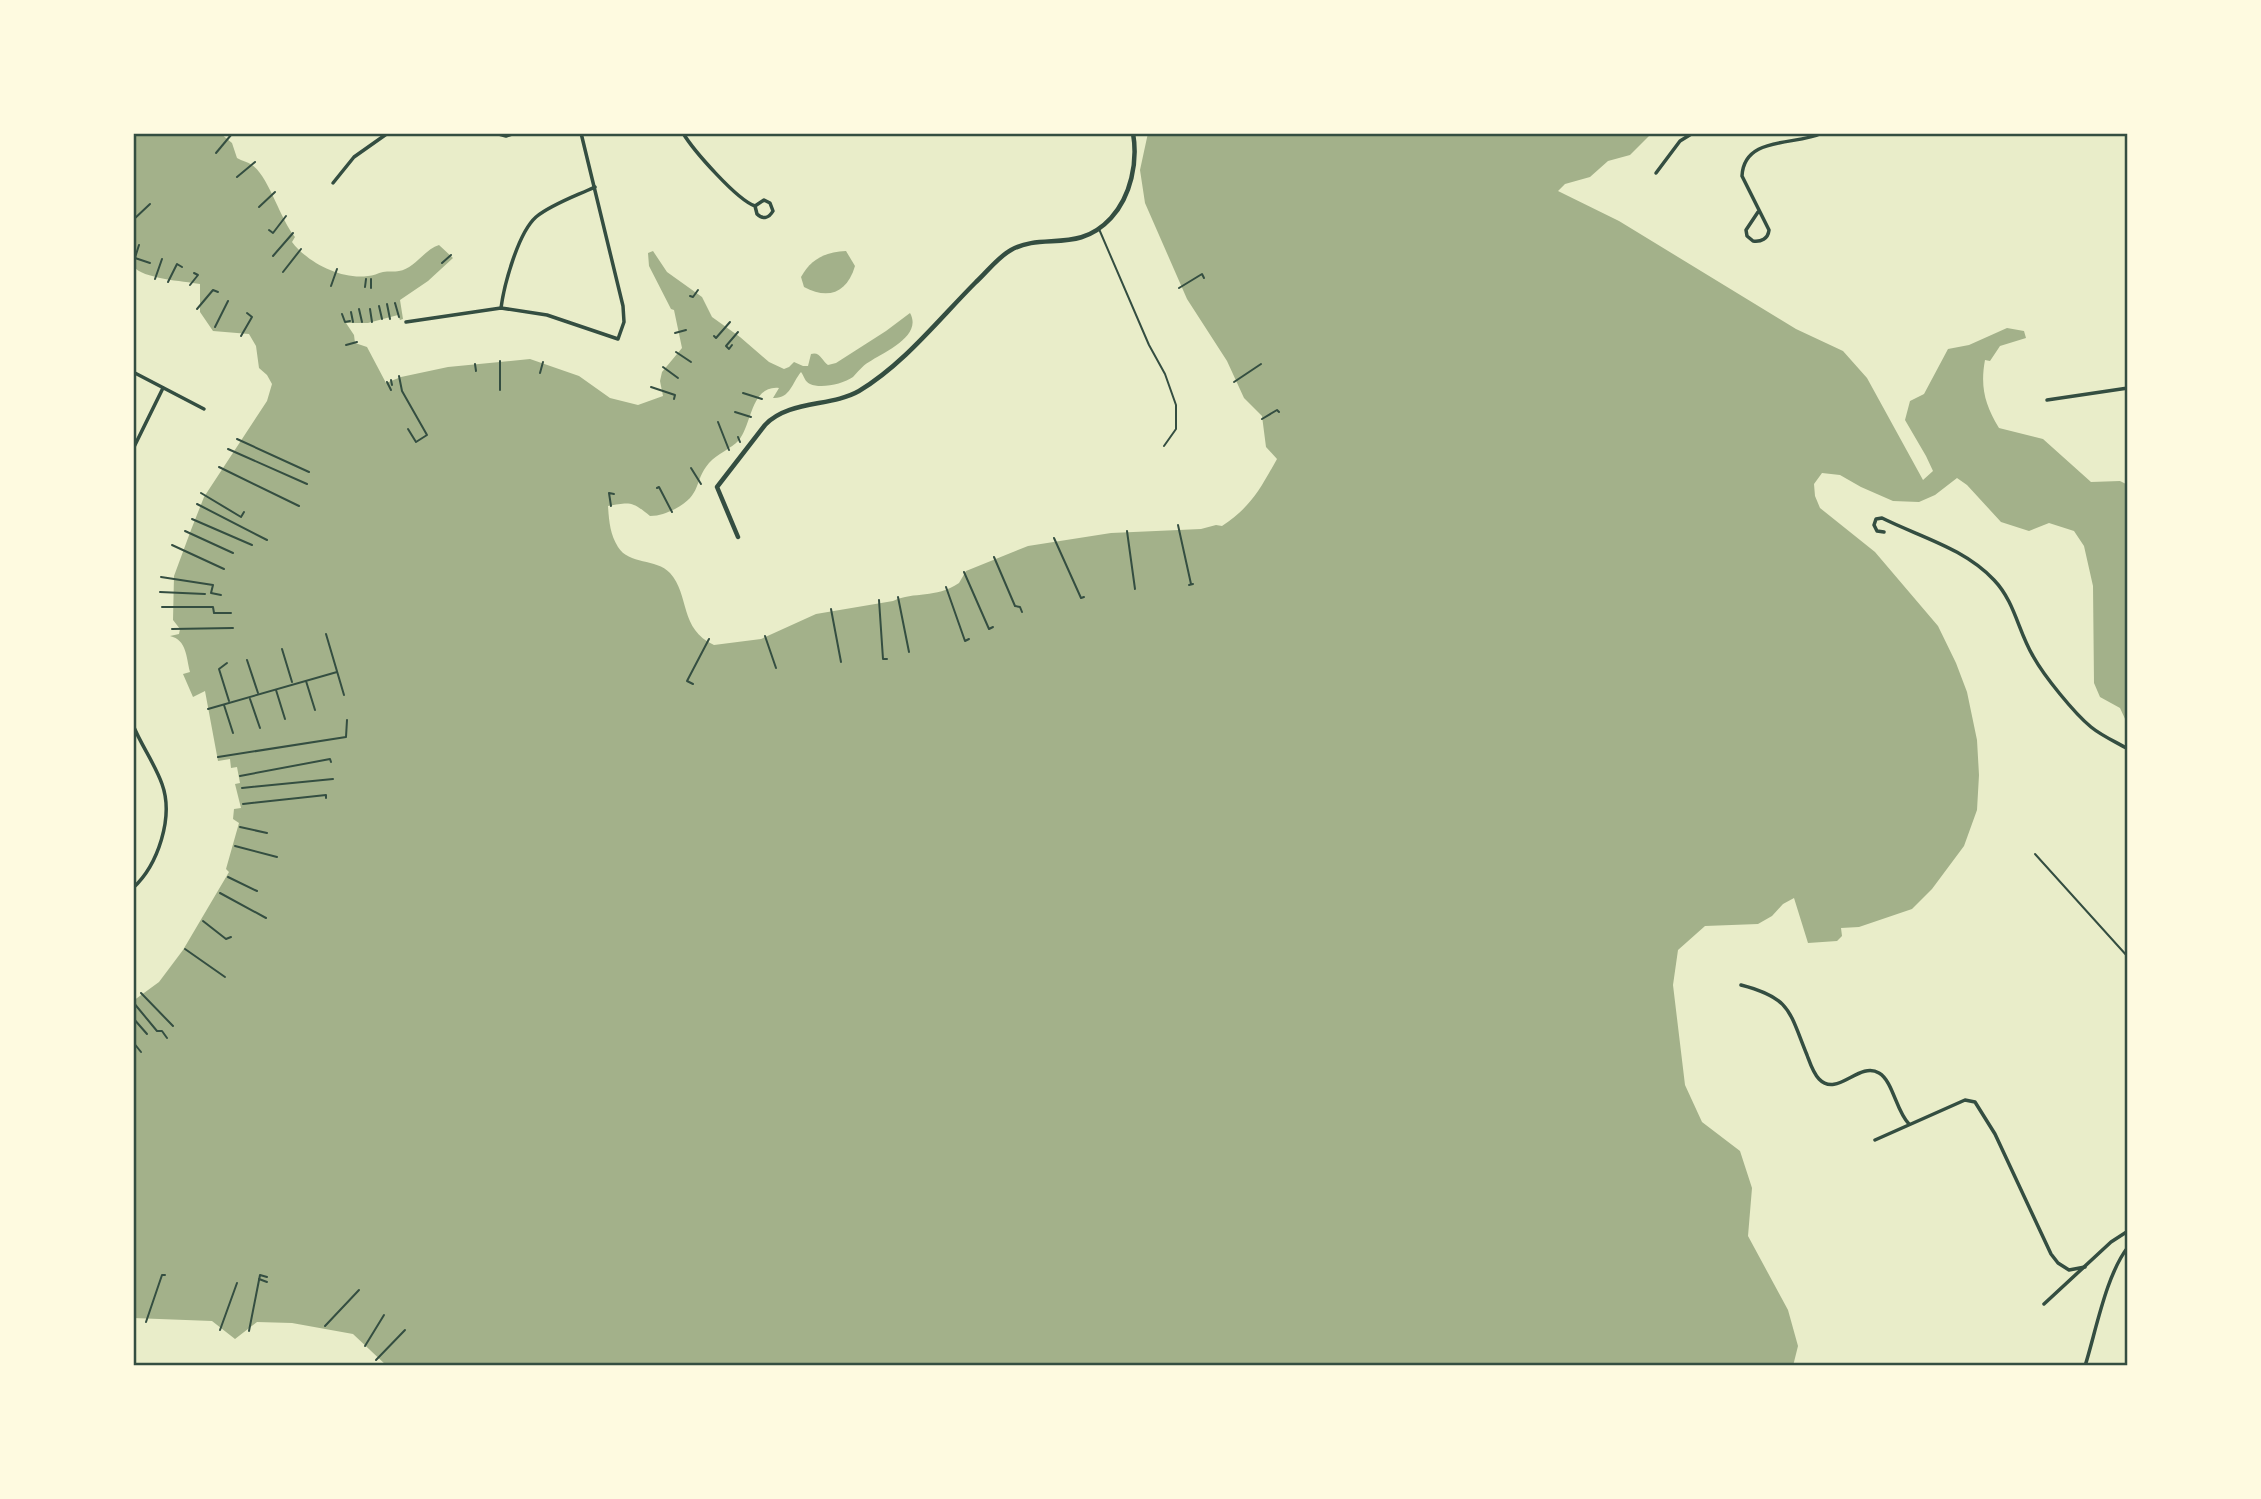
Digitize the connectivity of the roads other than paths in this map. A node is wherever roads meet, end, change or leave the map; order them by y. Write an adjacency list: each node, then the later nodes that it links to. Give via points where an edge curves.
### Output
1 (388, 133): 10 (street, via 354,157)
2 (495, 133): 3 (street)
3 (515, 133)
4 (582, 133): 11 (street)
5 (683, 133): 12 (street, via 741,199)
6 (1133, 133): 14 (street, via 1131,179 1119,206)
7 (1693, 133): 9 (street, via 1680,141)
8 (1822, 133): 13 (street, via 1804,140 1772,142 1747,161 1742,176)
9 (1656, 173)
10 (334, 183)
11 (595, 187): 15 (street, via 530,224); 15 (street, via 624,308 618,339 547,315)
12 (755, 206): 12 (street, via 764,218 773,211 768,201 760,200)
13 (1758, 212): 13 (street, via 1767,223 1768,236 1753,241 1746,230)
14 (1099, 228): 22 (lane, via 1176,405 1176,429); 25 (street, via 1074,240 1012,249 915,346 868,384 770,420 717,487)
15 (500, 308): 16 (street)
16 (406, 322)
17 (133, 372): 18 (street)
18 (163, 388): 21 (street); 23 (street)
19 (2128, 388): 20 (street)
20 (2047, 400)
21 (204, 409)
22 (1164, 446)
23 (133, 449)
24 (1884, 532): 29 (street, via 1877,531 1876,519 1945,546 1978,565 2009,598 2033,656 2063,696 2091,727)
25 (738, 537)
26 (133, 725): 28 (street)
27 (133, 741): 28 (street)
28 (139, 741): 31 (street, via 163,785 167,815 158,849 143,879)
29 (2128, 749)
30 (2035, 854): 32 (lane)
31 (133, 888)
32 (2128, 957)
33 (1741, 985): 34 (street, via 1782,1001 1821,1082 1839,1083 1861,1071 1880,1074)
34 (1909, 1124): 35 (street); 38 (street, via 1965,1100 1975,1102 1995,1134 2051,1254 2069,1270)
35 (1875, 1140)
36 (2128, 1231): 38 (street)
37 (2128, 1247): 40 (street, via 2112,1278)
38 (2085, 1267): 39 (street)
39 (2044, 1304)
40 (2085, 1366)

